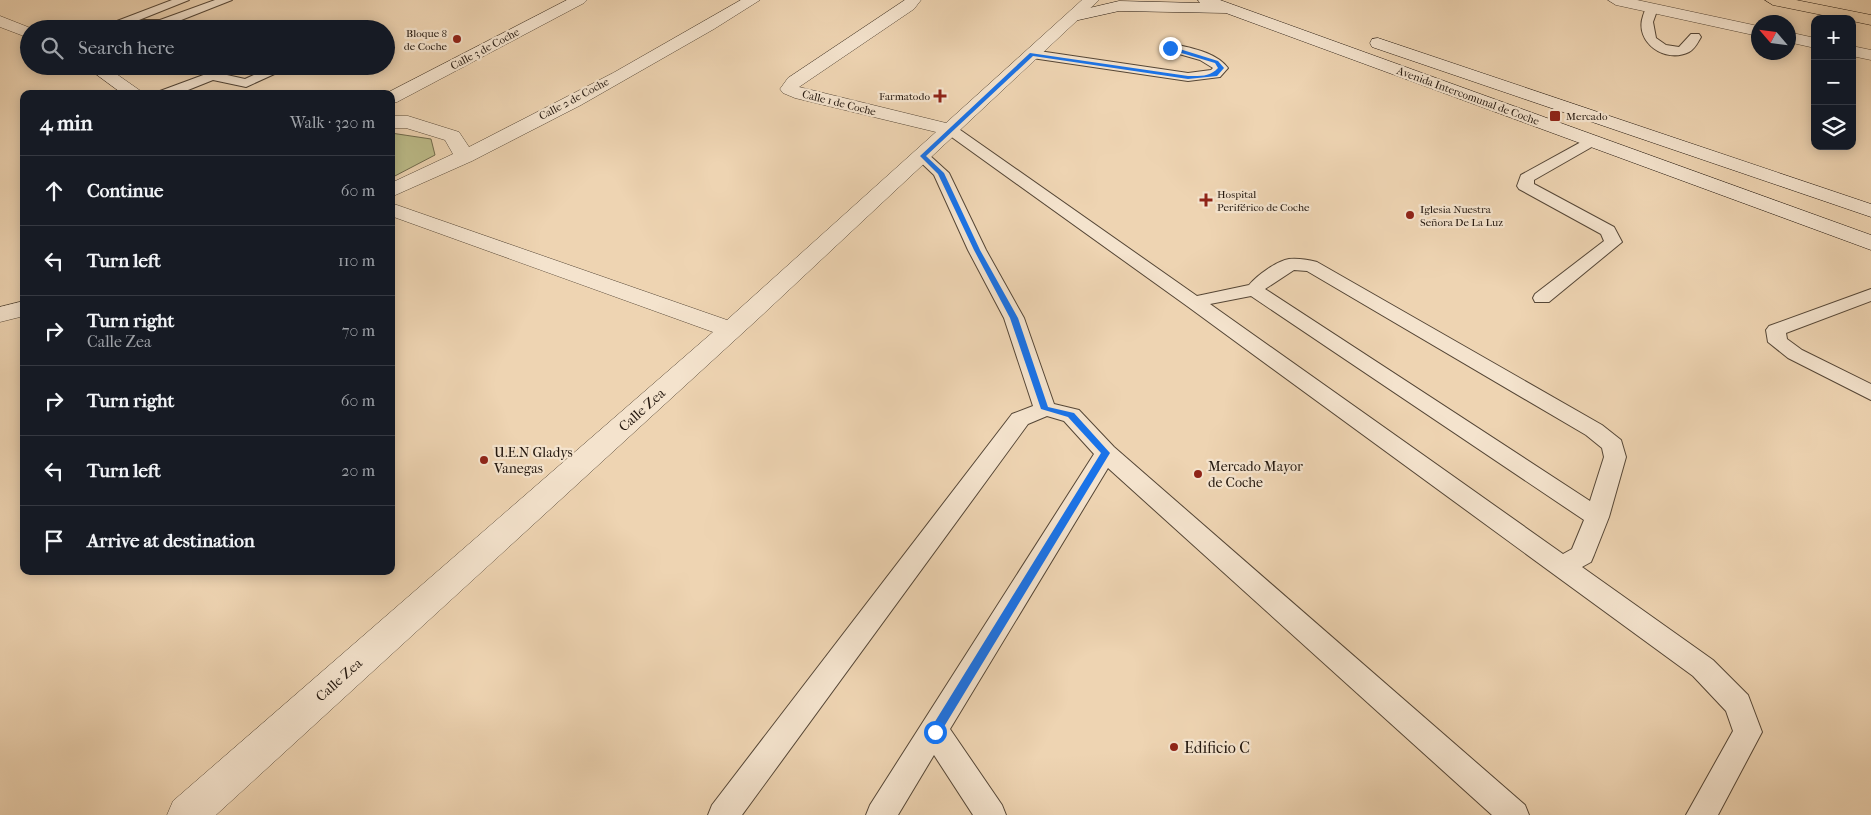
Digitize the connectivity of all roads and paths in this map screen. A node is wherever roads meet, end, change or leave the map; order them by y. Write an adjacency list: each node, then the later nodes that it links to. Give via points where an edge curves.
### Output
1 (183, 0): 15 (lane)
2 (226, 0): 16 (lane)
3 (579, 0): 35 (street, Calle 3 de Coche)
4 (752, 0): 40 (street, Calle 2 de Coche, via 678,44)
5 (913, 0): 37 (street, Calle 1 de Coche, via 910,6 794,82 789,90)
6 (1206, 0): 10 (street, Avenida Intercomunal de Coche)
7 (1616, 0): 11 (street)
8 (1773, 0): 12 (highway)
9 (1080, 5): 10 (street); 28 (street, Calle Zea)
10 (1228, 8): 38 (street, Avenida Intercomunal de Coche)
11 (1652, 8): 21 (street); 23 (lane, via 1647,35 1651,42 1660,48 1676,51 1686,49)
12 (1817, 9): 13 (highway); 17 (highway)
13 (1837, 15)
14 (0, 20): 20 (street)
15 (126, 20)
16 (172, 20)
17 (1871, 20)
18 (1856, 21): 19 (highway)
19 (1871, 26)
20 (20, 29)
21 (1751, 29)
22 (1361, 37): 43 (street, Avenida Intercomunal de Coche)
23 (1695, 37)
24 (1796, 39): 25 (street)
25 (1811, 42)
26 (1170, 48): 28 (lane, via 1216,62 1221,68 1206,77 1188,77)
27 (1856, 52): 29 (street)
28 (1032, 54): 37 (street, Calle Zea)
29 (1871, 55)
30 (107, 75): 33 (street)
31 (264, 75): 32 (lane, via 246,83)
32 (212, 76): 34 (lane)
33 (130, 90)
34 (175, 90)
35 (395, 96)
36 (395, 122): 40 (street, via 408,122 452,136)
37 (951, 130): 39 (street, Calle Zea); 48 (lane)
38 (1592, 141): 44 (street, Avenida Intercomunal de Coche); 47 (lane, via 1527,178 1525,186 1608,231 1613,242)
39 (922, 156): 51 (street, Calle Zea); 53 (lane, via 941,173 1014,318)
40 (465, 157): 41 (street, Calle 2 de Coche)
41 (395, 188)
42 (395, 210): 51 (street)
43 (1871, 211)
44 (1871, 243)
45 (1255, 289): 48 (lane); 55 (lane, via 1260,296); 55 (lane, via 1291,264 1311,266 1594,430 1613,445 1615,457)
46 (1871, 295): 52 (lane, via 1776,330 1778,342 1795,354)
47 (1542, 298)
48 (1194, 302): 56 (lane)
49 (20, 309): 50 (street)
50 (0, 315)
51 (731, 330): 58 (street, Calle Zea)
52 (1871, 393)
53 (1045, 409): 54 (lane, via 1071,415); 59 (lane, via 1020,419)
54 (1106, 453): 57 (lane); 62 (lane)
55 (1597, 517): 56 (lane, via 1582,555)
56 (1563, 567): 63 (lane, via 1703,668 1738,704 1748,732)
57 (935, 732): 60 (lane); 61 (lane)
58 (187, 815)
59 (723, 815)
60 (882, 815)
61 (992, 815)
62 (1514, 815)
63 (1701, 815)

